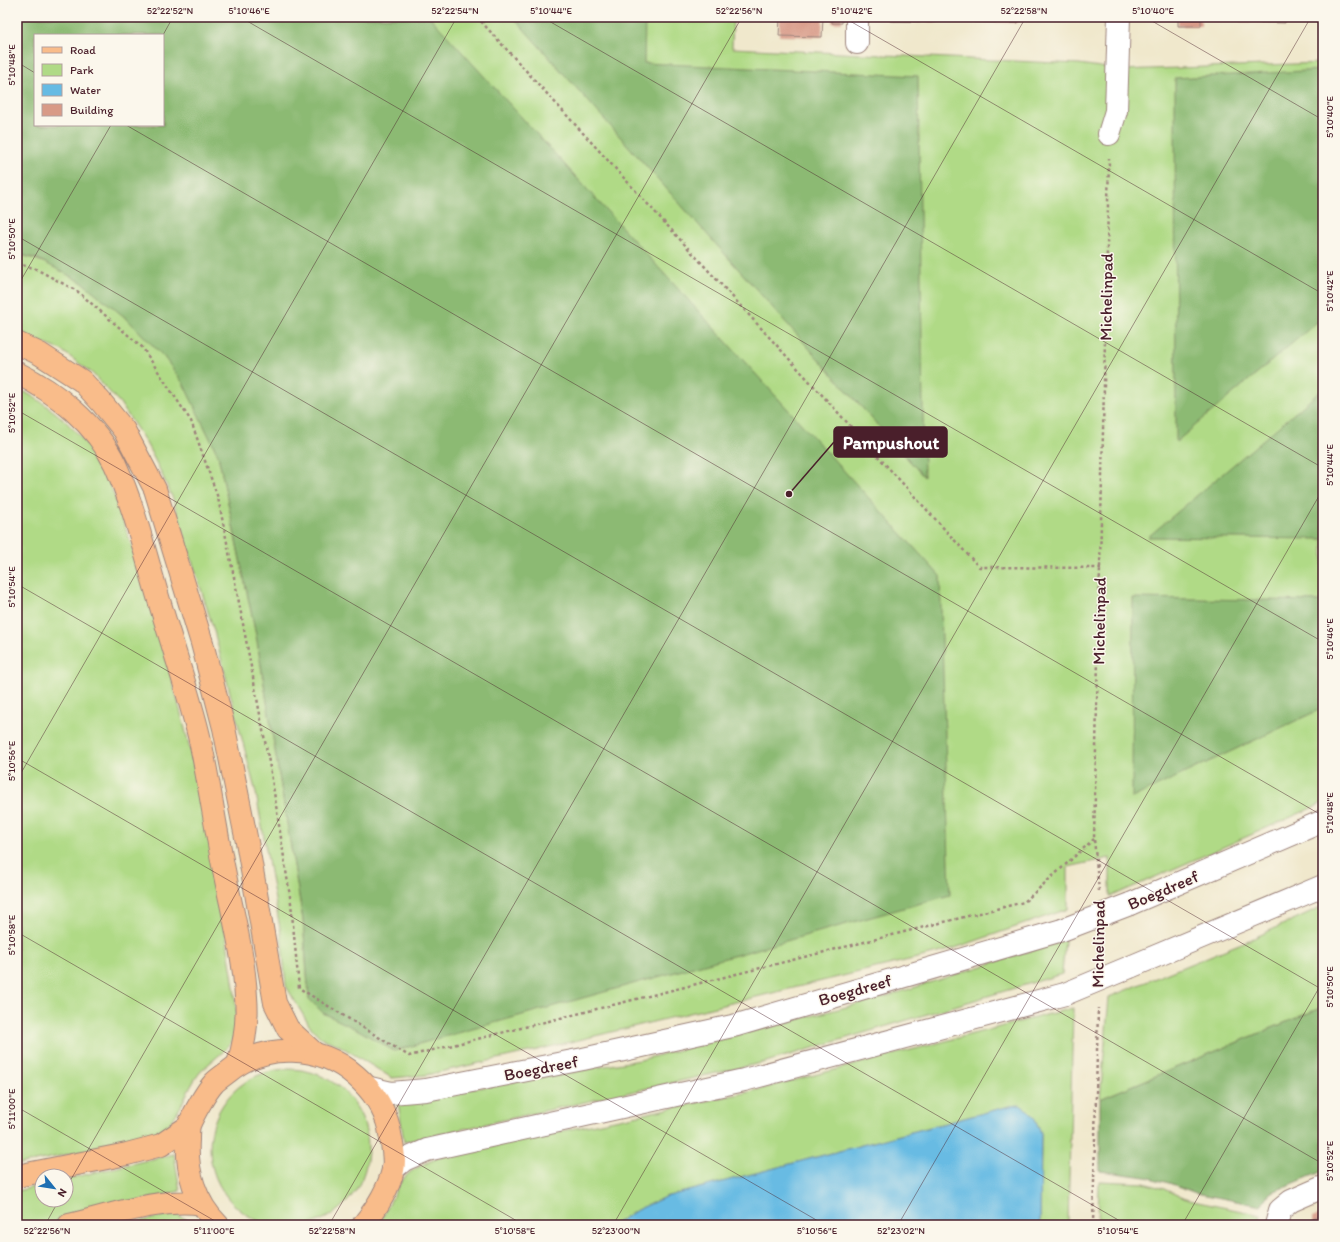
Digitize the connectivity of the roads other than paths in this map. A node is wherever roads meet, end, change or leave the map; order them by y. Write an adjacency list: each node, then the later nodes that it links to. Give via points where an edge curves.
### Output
1 (857, 17): 3 (street)
2 (1119, 17): 4 (street, via 1116,111)
3 (857, 43)
4 (1109, 134)
5 (17, 343): 9 (main road, via 40,354 82,381 102,402 124,430 155,489 202,643 224,728 275,1003 288,1029)
6 (17, 373): 10 (main road, via 39,384 63,402 102,444 115,464 143,546 198,735 237,928 246,997 245,1042)
7 (1323, 821): 11 (street, Boegdreef, bridge, via 1130,904 1062,930 729,1026 583,1059 426,1090 391,1093)
8 (1323, 886): 13 (street, bridge, via 1065,994 744,1080 427,1150 404,1160)
9 (314, 1053): 10 (main road, via 288,1050 262,1054); 11 (main road, via 345,1066)
10 (238, 1064): 12 (main road, via 214,1083)
11 (370, 1088): 13 (main road, via 386,1115)
12 (189, 1126): 14 (main road, via 161,1145); 16 (main road, via 187,1155 190,1177)
13 (393, 1169): 19 (main road, via 377,1209)
14 (17, 1176)
15 (1323, 1187): 20 (street, via 1292,1200 1280,1210)
16 (202, 1204): 17 (main road, via 162,1204); 18 (main road)
17 (69, 1225)
18 (218, 1225)
19 (362, 1225)
20 (1276, 1225)

